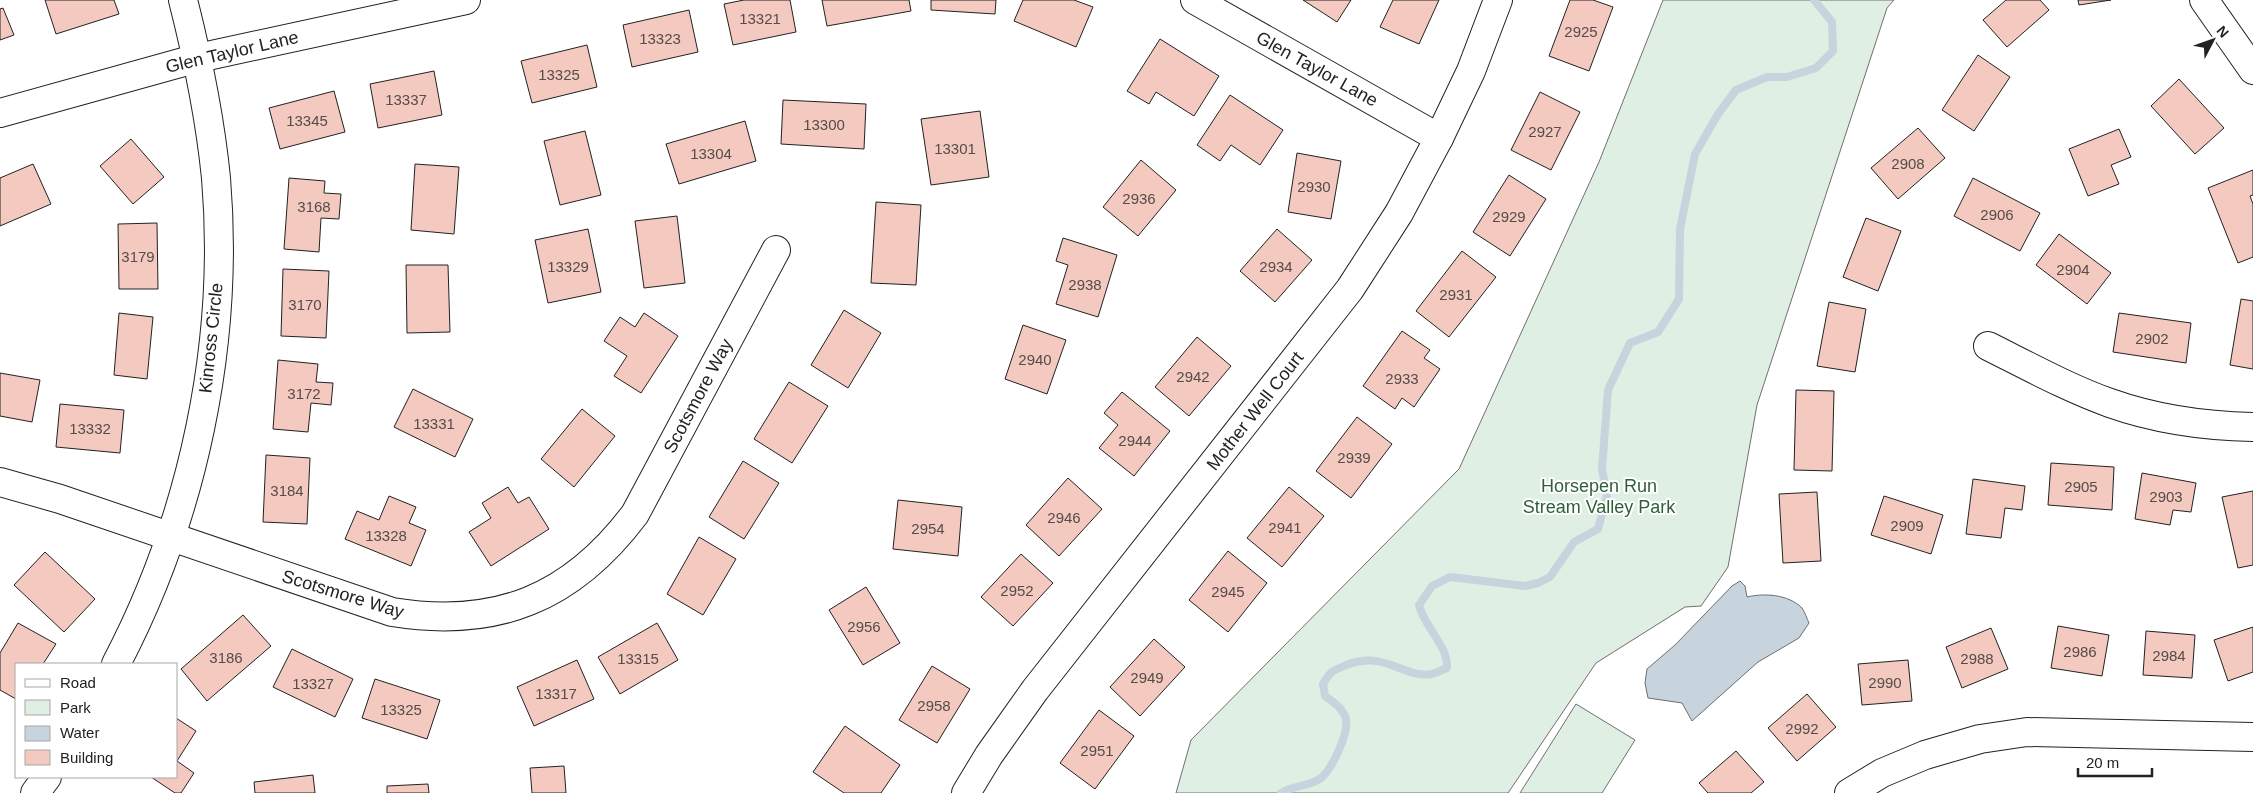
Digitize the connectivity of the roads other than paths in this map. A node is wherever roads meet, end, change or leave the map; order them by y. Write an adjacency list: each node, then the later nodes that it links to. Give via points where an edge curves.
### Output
1 (183, 0): 6 (street, Kinross Circle)
2 (466, 0): 6 (street, Glen Taylor Lane)
3 (1195, 0): 9 (street, Glen Taylor Lane)
4 (1498, 0): 9 (street, Mother Well Court, via 1471,71)
5 (2204, 0): 7 (street)
6 (198, 58): 8 (street, Glen Taylor Lane); 14 (street, Kinross Circle, via 216,179 215,330 194,456)
7 (2253, 70)
8 (0, 113)
9 (1440, 138): 19 (street, Mother Well Court, via 1399,213 1350,289 1035,690)
10 (776, 250): 14 (street, Scotsmore Way, via 635,514 614,542 586,569 553,590 517,606 492,612 468,617 427,618 392,612)
11 (1988, 346): 12 (street, via 2056,381 2111,404 2168,418)
12 (2253, 427)
13 (0, 482): 14 (street, Scotsmore Way, via 60,499)
14 (171, 538): 15 (street, Kinross Circle, via 132,634)
15 (117, 663)
16 (2253, 736): 20 (street, via 2049,732 2008,735 1980,739 1925,755 1882,773)
17 (46, 778): 18 (street)
18 (35, 793)
19 (966, 793)
20 (1849, 793)

